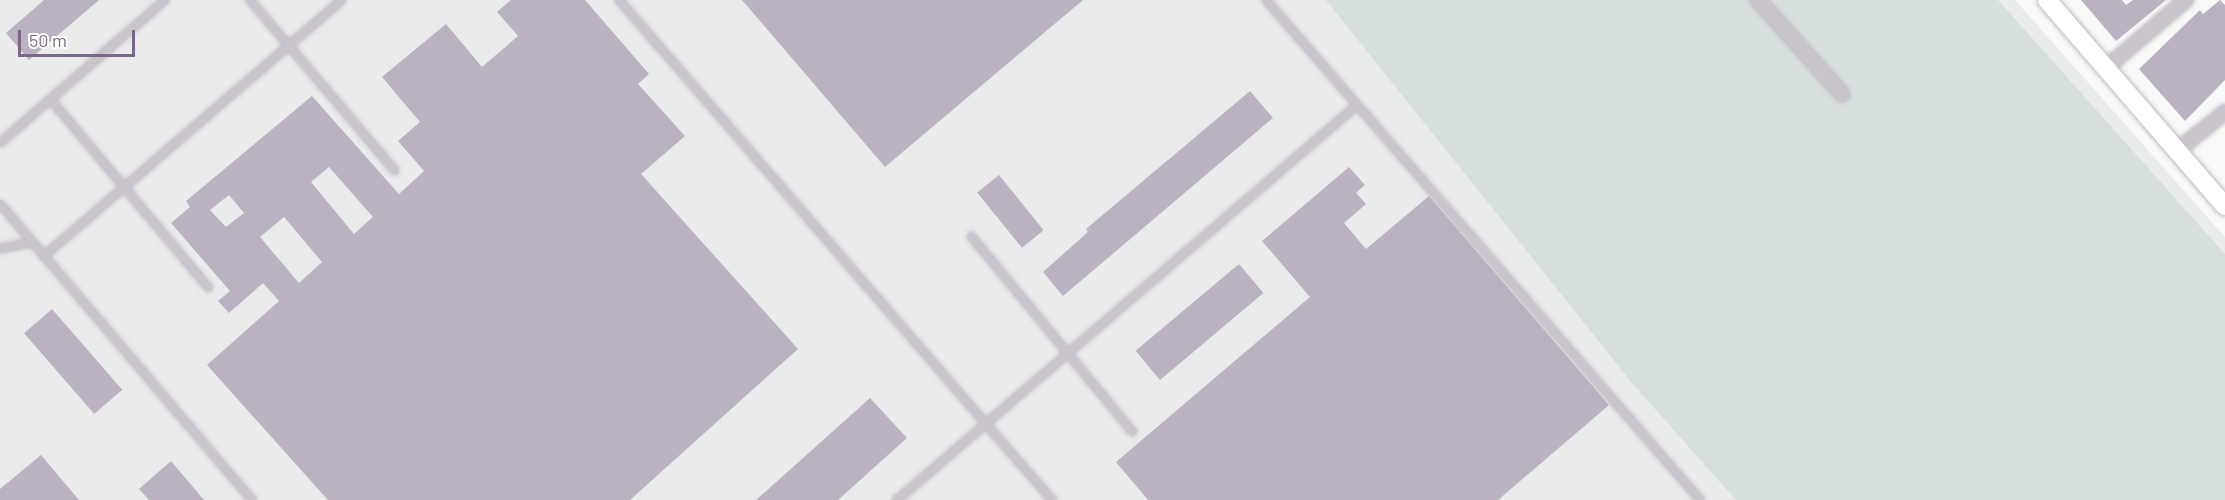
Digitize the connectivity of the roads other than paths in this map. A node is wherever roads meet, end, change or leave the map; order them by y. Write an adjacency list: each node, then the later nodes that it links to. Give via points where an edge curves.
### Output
1 (164, 0): 12 (lane)
2 (250, 0): 9 (lane)
3 (341, 0): 9 (lane)
4 (619, 0): 27 (lane)
5 (1266, 0): 13 (lane)
6 (1758, 0): 11 (street)
7 (2047, 0): 10 (street)
8 (2186, 0): 10 (street)
9 (288, 47): 17 (lane); 18 (lane)
10 (2106, 68): 16 (street)
11 (1842, 93)
12 (51, 100): 15 (lane); 18 (lane)
13 (1356, 105): 26 (lane); 32 (lane)
14 (2225, 112): 16 (street)
15 (0, 142)
16 (2177, 151): 20 (street)
17 (394, 170)
18 (121, 186): 24 (lane); 25 (lane)
19 (0, 204): 22 (lane)
20 (2225, 206)
21 (971, 236): 26 (lane)
22 (31, 242): 23 (lane); 24 (lane)
23 (0, 248)
24 (43, 256): 29 (lane)
25 (208, 288)
26 (1068, 352): 27 (lane); 28 (lane)
27 (985, 424): 30 (lane); 31 (lane)
28 (1132, 432)
29 (252, 500)
30 (896, 500)
31 (1052, 500)
32 (1700, 500)

